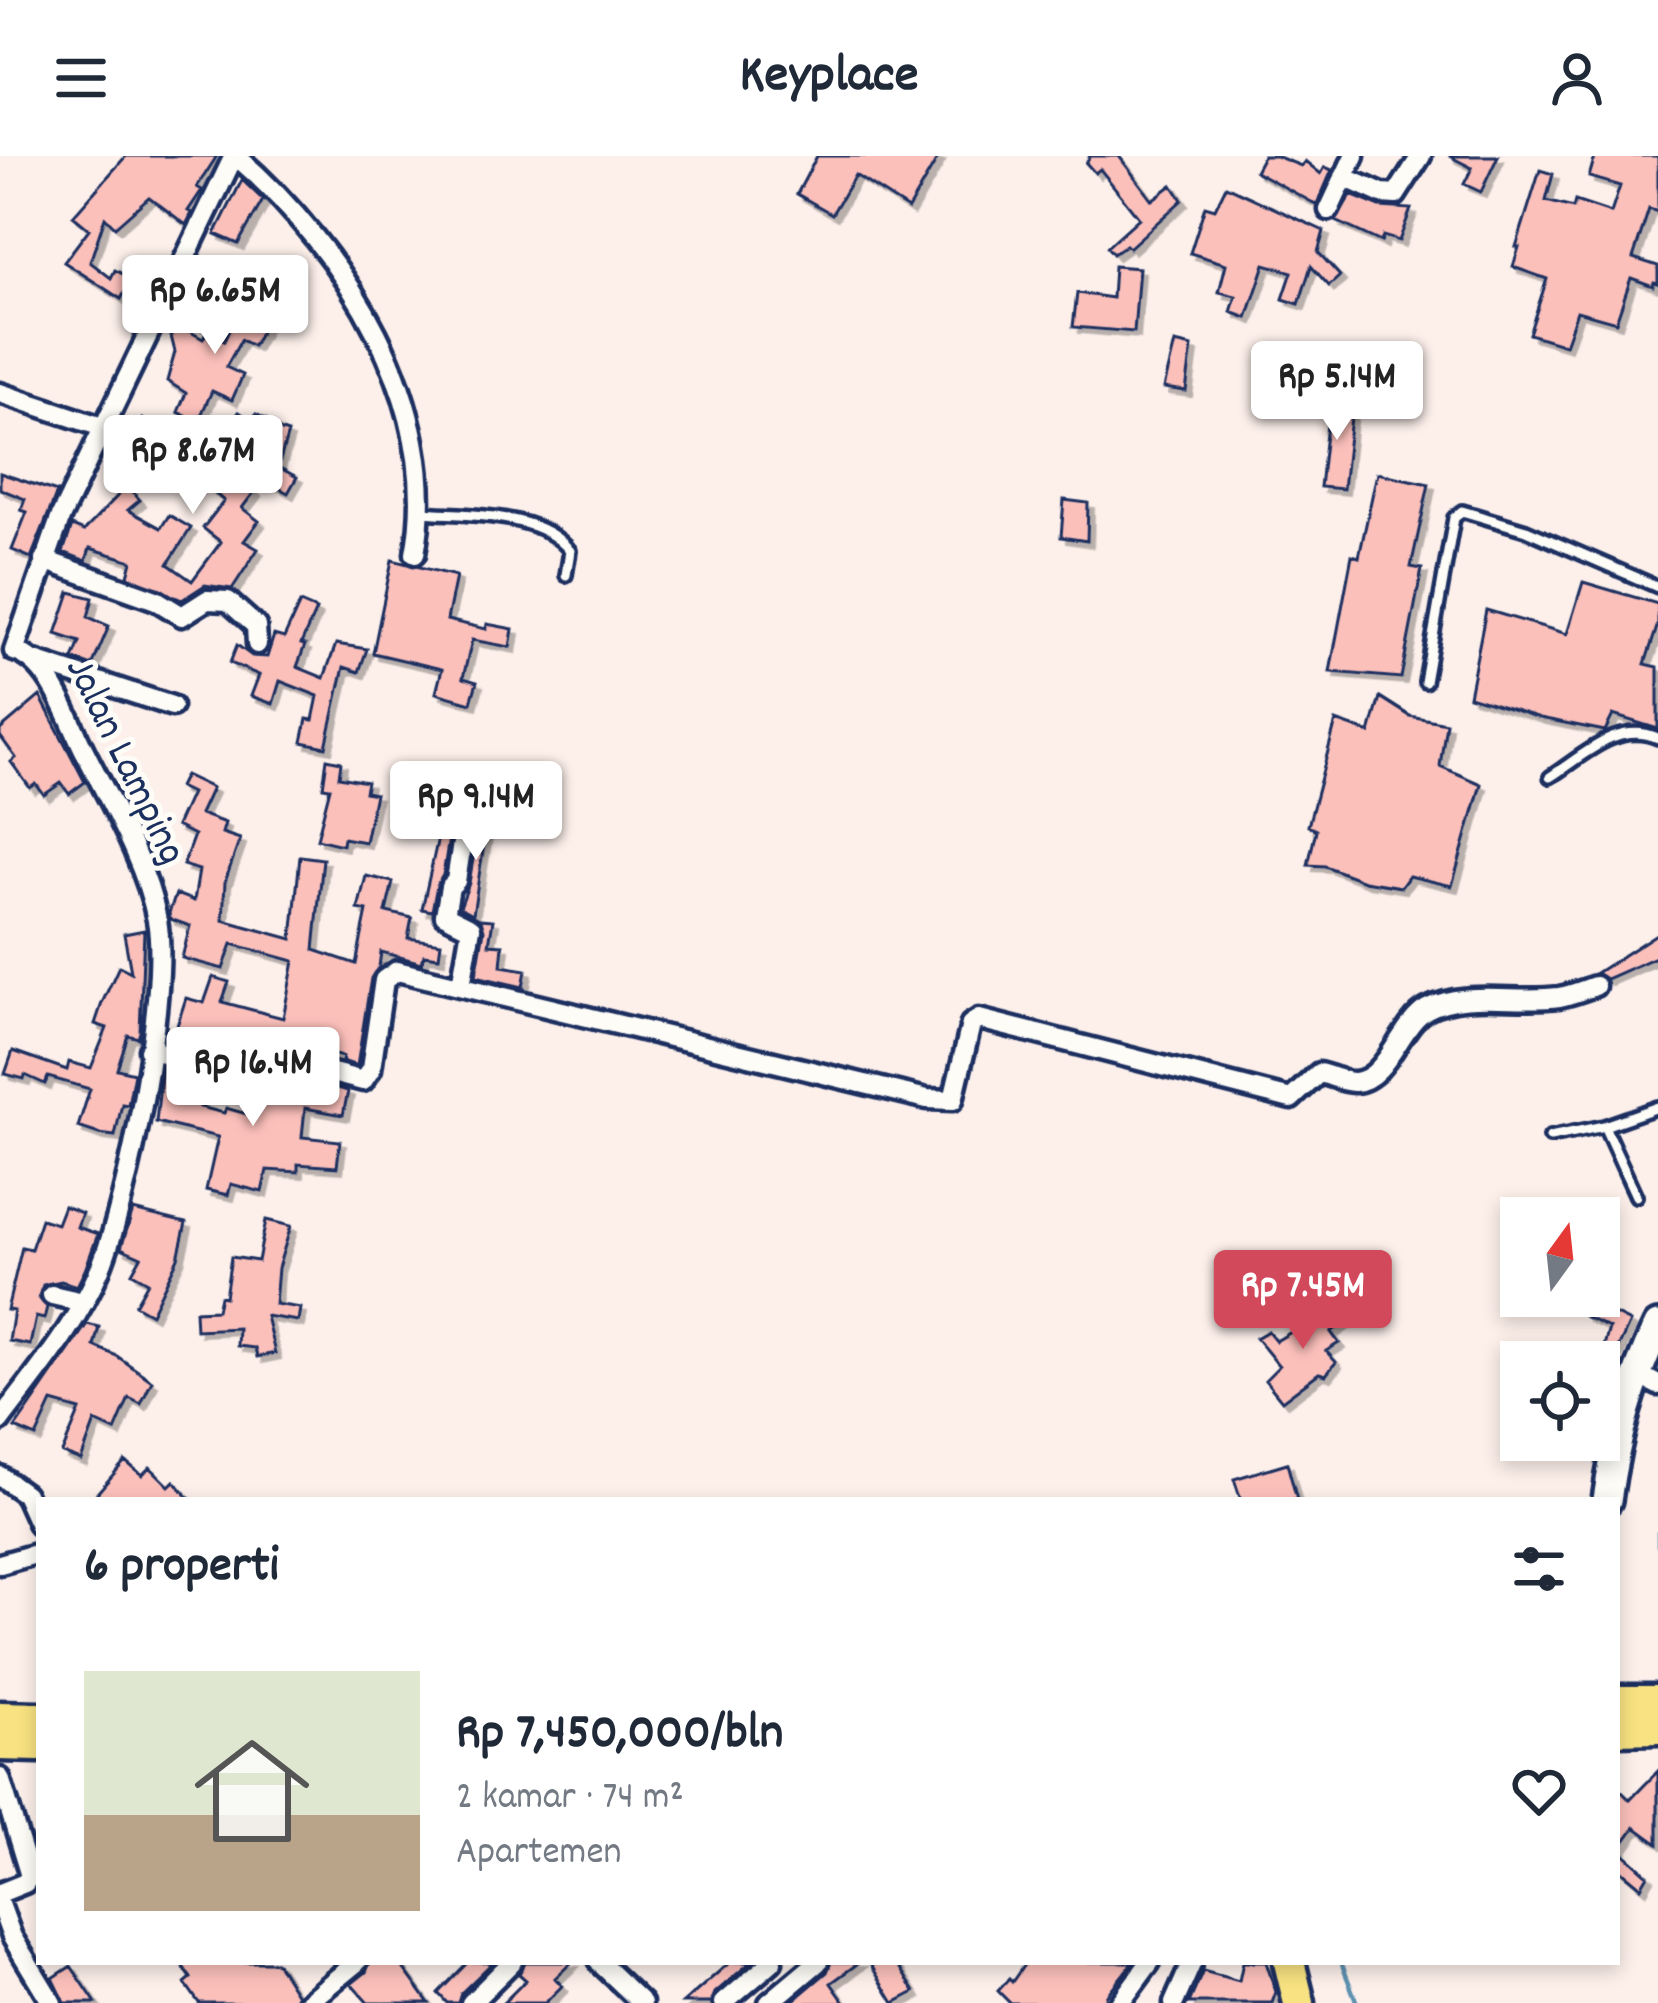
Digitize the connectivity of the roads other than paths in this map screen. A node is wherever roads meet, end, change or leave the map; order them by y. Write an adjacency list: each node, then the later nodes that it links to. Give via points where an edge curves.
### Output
1 (235, 156): 7 (street, Jalan Lamping); 8 (street, via 328,255 379,341 413,441)
2 (1354, 156): 4 (street)
3 (1420, 156): 4 (street, via 1396,195)
4 (1344, 177): 5 (street)
5 (1329, 210)
6 (0, 394): 7 (street)
7 (102, 427): 10 (street, Jalan Lamping)
8 (422, 512): 9 (street); 11 (lane, via 549,532 570,551)
9 (415, 554)
10 (44, 560): 13 (street, via 182,616 206,600 228,601 256,626); 14 (street, Jalan Lamping)
11 (566, 575)
12 (1658, 587): 16 (lane, via 1462,511 1454,518)
13 (257, 644)
14 (7, 656): 15 (street, Jalan Lamping)
15 (35, 661): 17 (street); 23 (street, Jalan Lamping, via 100,782 157,917)
16 (1425, 682)
17 (172, 706)
18 (1658, 738): 19 (lane, via 1621,734)
19 (1550, 777)
20 (470, 799): 21 (street, via 445,915 471,928)
21 (460, 985): 22 (street, via 950,1101 976,1020 1291,1099 1319,1072 1355,1082 1369,1076 1434,1006 1555,998); 23 (street, via 398,970 386,975 363,1082 302,1065 296,1074)
22 (1595, 986)
23 (149, 1050): 29 (street, Jalan Lamping, via 112,1230)
24 (1658, 1108): 25 (lane)
25 (1604, 1126): 26 (lane); 27 (lane)
26 (1550, 1138)
27 (1636, 1196)
28 (52, 1294): 29 (street)
29 (83, 1302): 32 (street, Jalan Lamping)
30 (1658, 1326): 31 (main road)
31 (1646, 1379): 34 (main road, via 1624,1409)
32 (0, 1421)
33 (0, 1476): 35 (street)
34 (1608, 1497)
35 (36, 1516)
36 (36, 1554): 37 (street)
37 (0, 1564)
38 (1631, 1708): 41 (main road)
39 (0, 1717): 40 (main road)
40 (36, 1718)
41 (1658, 1728)
42 (0, 1745): 43 (main road)
43 (36, 1746)
44 (0, 1778): 45 (street, via 29,1876)
45 (0, 1893)
46 (0, 1904): 55 (street)
47 (353, 1965): 56 (street)
48 (509, 1965): 57 (street)
49 (768, 1965): 59 (street)
50 (814, 1965): 60 (street)
51 (1148, 1965): 61 (street)
52 (1191, 1965): 62 (street)
53 (1290, 1965): 63 (main road)
54 (603, 1966): 58 (street)
55 (52, 2003)
56 (307, 2003)
57 (472, 2003)
58 (641, 2003)
59 (724, 2003)
60 (769, 2003)
61 (1120, 2003)
62 (1174, 2003)
63 (1299, 2003)

